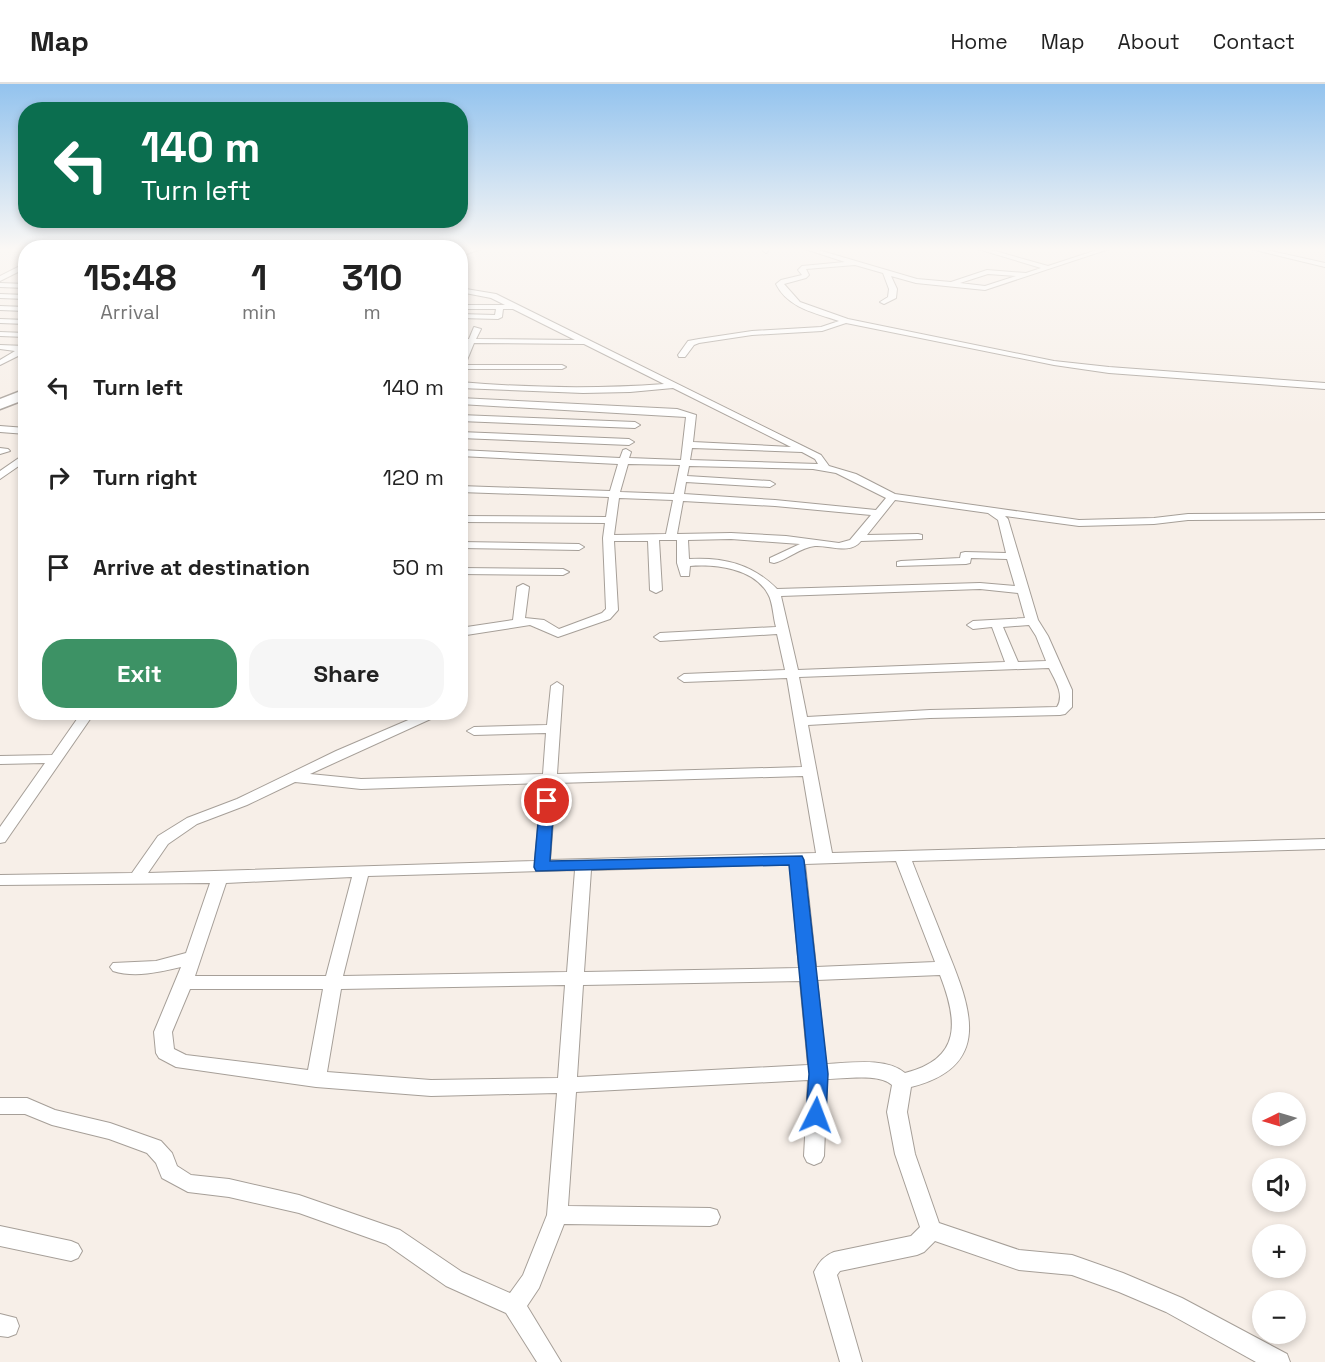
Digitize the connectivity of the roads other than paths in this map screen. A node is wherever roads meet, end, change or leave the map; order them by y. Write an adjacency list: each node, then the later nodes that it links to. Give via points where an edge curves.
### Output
1 (500, 309): 4 (street, via 498,317)
2 (516, 309): 12 (street)
3 (810, 309): 6 (street)
4 (468, 316)
5 (0, 321): 7 (street)
6 (846, 321): 17 (street, via 822,329 699,341 691,343); 25 (street, via 1053,363)
7 (18, 322)
8 (477, 329): 11 (street)
9 (0, 334): 10 (street)
10 (18, 335)
11 (471, 341): 12 (street); 13 (street)
12 (583, 342): 24 (street)
13 (468, 346)
14 (0, 347): 15 (street)
15 (18, 348)
16 (18, 352): 18 (street)
17 (682, 355)
18 (2, 361): 19 (street)
19 (18, 361)
20 (468, 367): 21 (street)
21 (562, 367)
22 (468, 385): 23 (street, via 592,391)
23 (651, 386): 24 (street); 29 (street)
24 (675, 386): 37 (street)
25 (1325, 386)
26 (18, 397): 28 (highway)
27 (468, 401): 29 (street)
28 (0, 405)
29 (640, 410): 31 (street); 36 (street, via 691,415)
30 (468, 418): 31 (street)
31 (635, 425): 35 (street)
32 (0, 429): 33 (street)
33 (18, 430)
34 (468, 435): 35 (street)
35 (629, 442): 39 (street)
36 (688, 445): 37 (street); 41 (street)
37 (804, 450): 42 (street, via 818,457)
38 (468, 453): 39 (street)
39 (623, 461): 41 (street); 47 (street)
40 (18, 462): 43 (street)
41 (685, 463): 42 (street); 44 (street)
42 (826, 468): 49 (street, via 854,476)
43 (0, 476)
44 (681, 479): 45 (street); 48 (street)
45 (770, 483)
46 (468, 489): 47 (street)
47 (614, 495): 48 (street); 54 (street)
48 (677, 497): 50 (street); 56 (street)
49 (892, 497): 50 (street); 52 (street, via 991,511)
50 (879, 513): 59 (street)
51 (1325, 516): 52 (street, via 1188,517 1093,523)
52 (1007, 517): 63 (street)
53 (468, 519): 54 (street)
54 (610, 520): 58 (street)
55 (653, 537): 56 (street); 58 (street); 69 (street)
56 (676, 537): 60 (street, via 762,537); 71 (street, via 684,569 730,563 753,573)
57 (918, 537): 59 (street)
58 (608, 538): 73 (street, via 612,610 606,616 558,633 540,622)
59 (858, 538): 60 (street, via 854,543 839,546)
60 (810, 543): 64 (street)
61 (468, 545): 62 (street)
62 (579, 547)
63 (1012, 556): 65 (street, via 965,555 966,561); 70 (street)
64 (774, 560)
65 (901, 564)
66 (468, 571): 67 (street)
67 (563, 572)
68 (523, 587): 73 (street)
69 (656, 590)
70 (1024, 590): 71 (street, via 980,586); 72 (street)
71 (774, 593): 76 (street)
72 (1032, 621): 74 (street); 79 (street, via 1040,629)
73 (519, 622): 77 (street)
74 (996, 623): 75 (street); 80 (street)
75 (973, 625)
76 (782, 630): 78 (street); 81 (street)
77 (468, 631)
78 (660, 637)
79 (1053, 664): 80 (street); 86 (street, via 1068,694 1060,711)
80 (1013, 665): 81 (street)
81 (792, 672): 82 (street); 86 (street)
82 (684, 678)
83 (557, 686): 87 (street)
84 (83, 720): 89 (street)
85 (422, 720): 92 (street)
86 (801, 721): 91 (street)
87 (553, 729): 88 (street); 93 (street)
88 (474, 731)
89 (55, 759): 90 (street); 94 (street)
90 (0, 760)
91 (809, 771): 93 (street); 97 (street)
92 (292, 777): 93 (street, via 361,784); 102 (street, via 192,821 163,840)
93 (549, 778): 100 (street)
94 (0, 838)
95 (1325, 844): 96 (street)
96 (902, 856): 97 (street); 107 (street)
97 (825, 858): 98 (street)
98 (796, 860): 99 (street); 108 (street)
99 (583, 866): 100 (street); 109 (street)
100 (542, 867): 101 (street)
101 (361, 872): 103 (street); 111 (street)
102 (137, 878): 103 (street); 104 (street)
103 (220, 878): 105 (street)
104 (0, 880)
105 (193, 957): 106 (street, via 156,967); 110 (street)
106 (119, 967)
107 (947, 968): 108 (street); 114 (street, via 962,1012 963,1029 953,1055 934,1072)
108 (809, 974): 109 (street); 112 (street)
109 (575, 977): 111 (street); 115 (street)
110 (184, 982): 111 (street); 113 (street, via 164,1032 165,1053 183,1062)
111 (333, 982): 113 (street)
112 (818, 1074): 114 (street, via 866,1070 893,1074); 115 (street); 117 (street)
113 (316, 1079): 115 (street, via 431,1088)
114 (902, 1082): 120 (street, via 897,1112 905,1154)
115 (568, 1085): 118 (street)
116 (0, 1106): 123 (street, via 27,1106 154,1147 165,1159 169,1172 188,1183 299,1204 393,1237 454,1279)
117 (814, 1156)
118 (557, 1215): 119 (street); 123 (street, via 531,1281)
119 (710, 1216)
120 (931, 1230): 125 (street, via 917,1245 834,1262 825,1272); 126 (street, via 1019,1260 1072,1265 1123,1283 1174,1305)
121 (0, 1236): 122 (street)
122 (71, 1251)
123 (514, 1306): 124 (street)
124 (550, 1362)
125 (851, 1362)
126 (1279, 1362)

